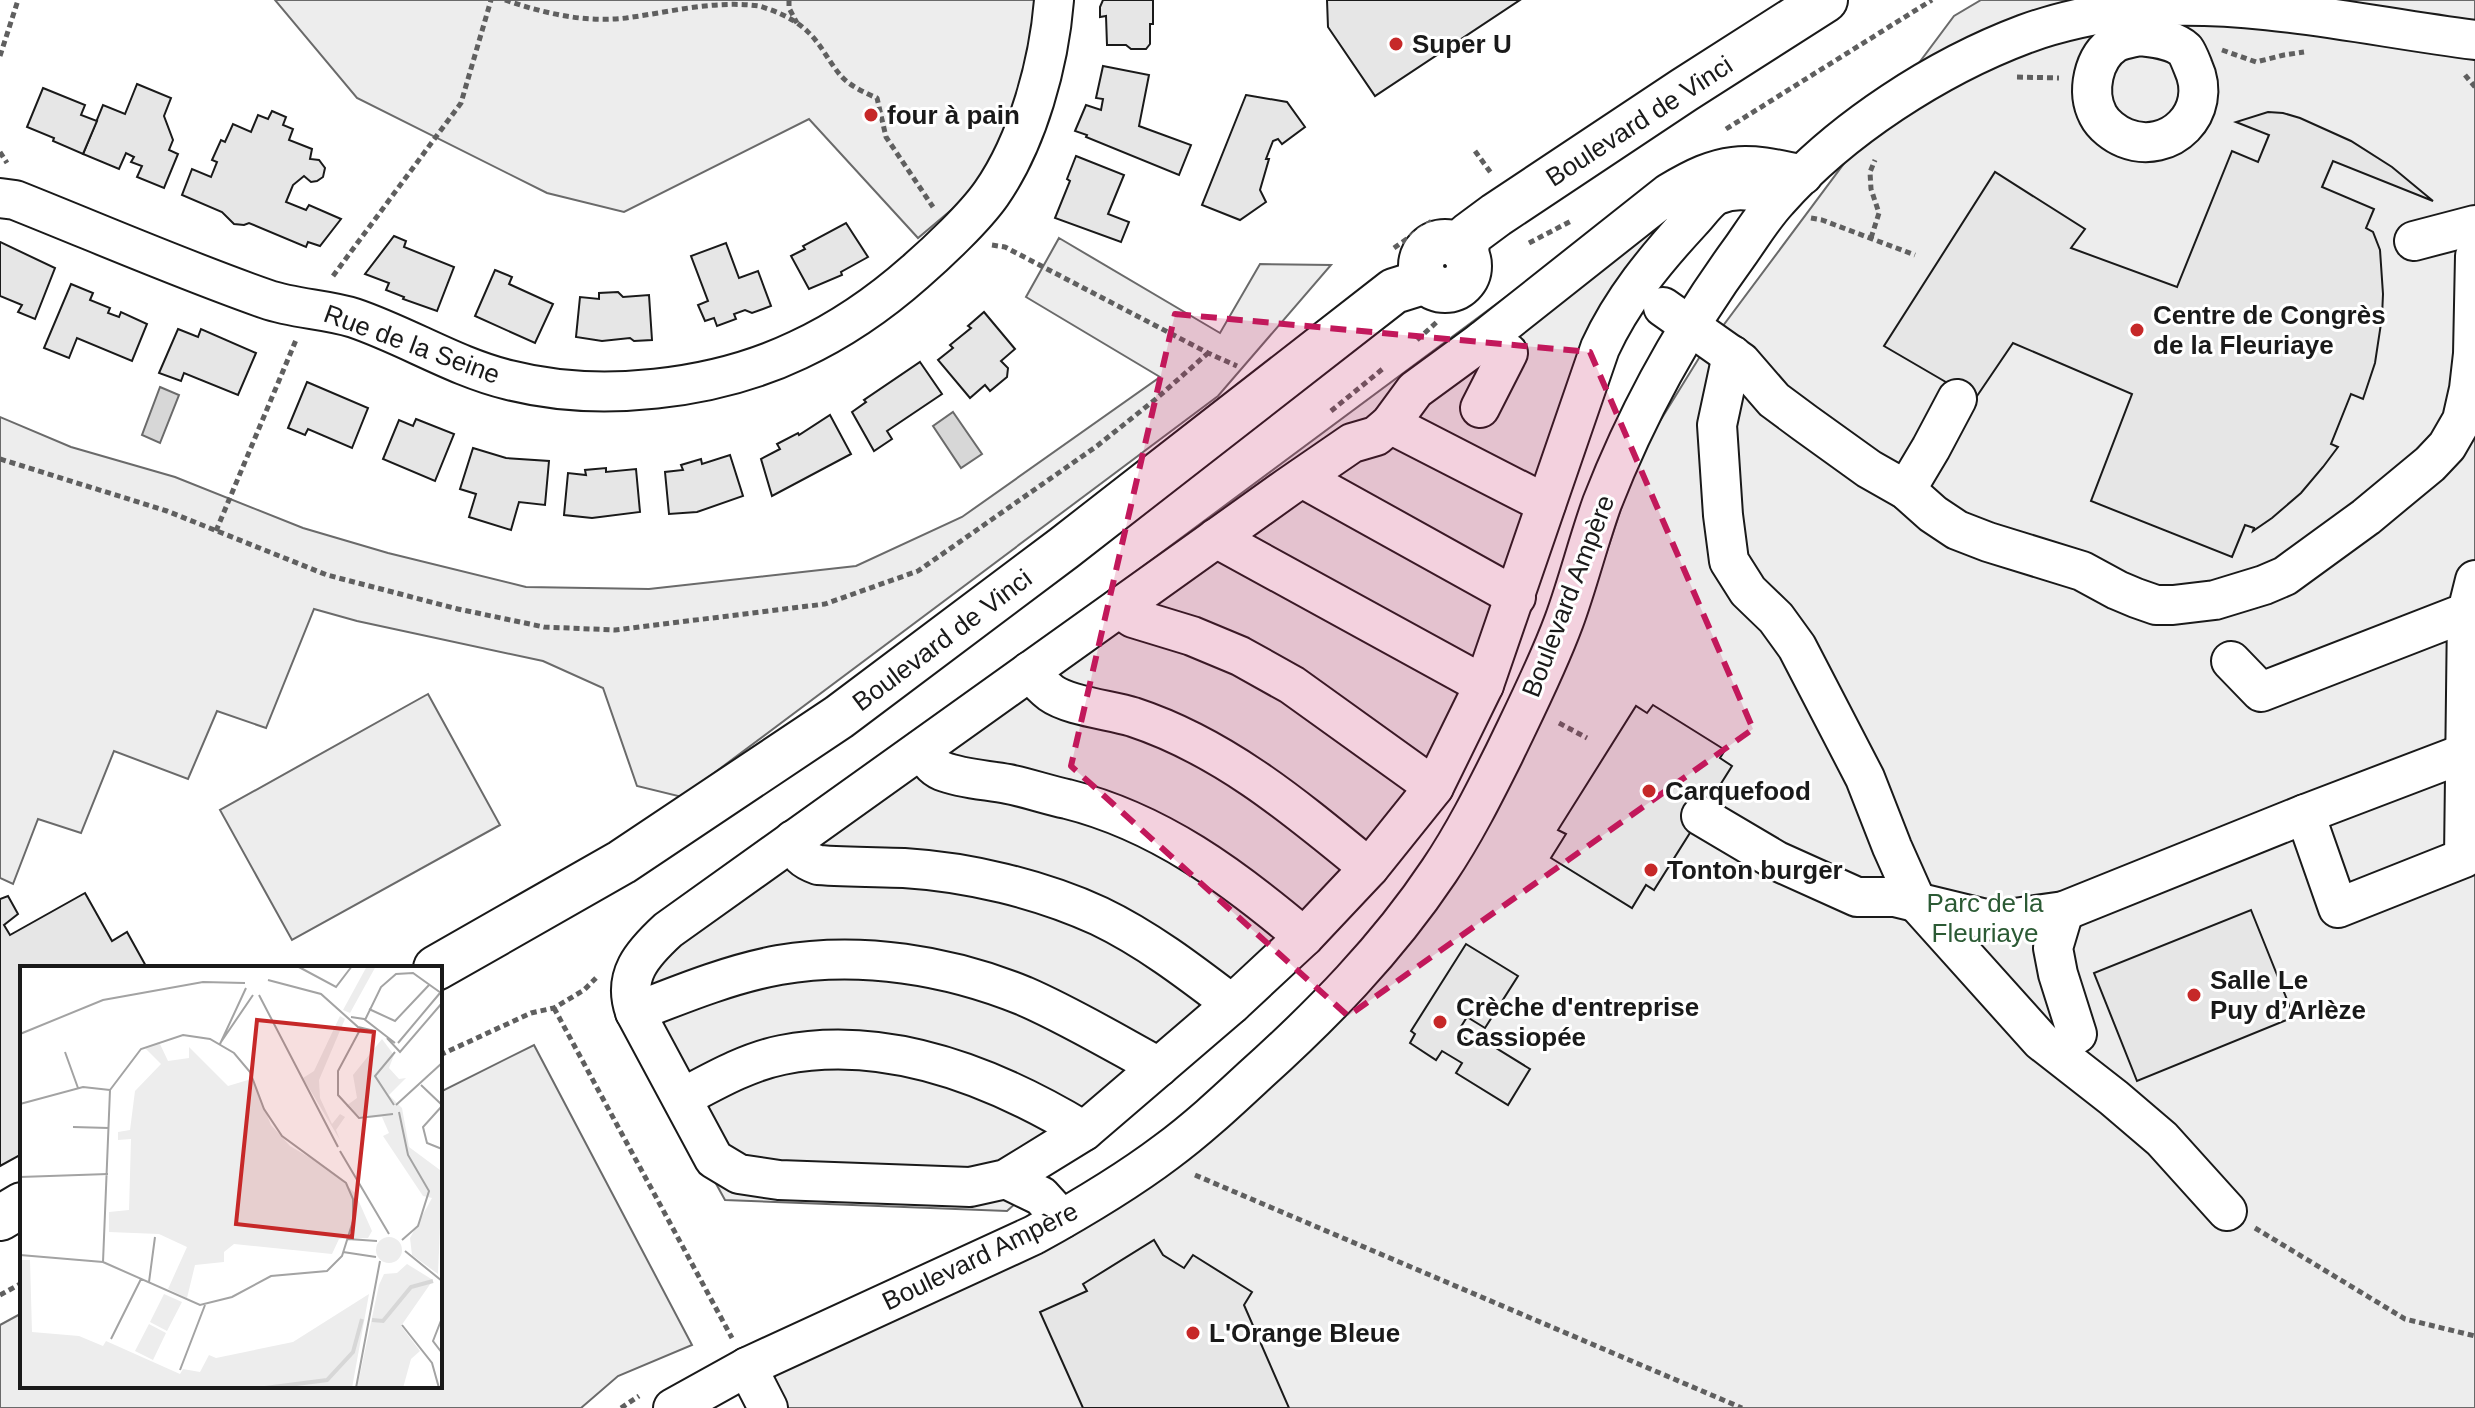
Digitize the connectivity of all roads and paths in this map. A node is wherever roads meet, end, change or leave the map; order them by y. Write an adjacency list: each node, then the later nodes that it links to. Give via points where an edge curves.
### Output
1 (18, 0): 10 (path)
2 (491, 0): 21 (path, via 461,103)
3 (505, 0): 8 (path, via 575,18 625,18 728,1 782,14)
4 (789, 0): 8 (path)
5 (1054, 0): 17 (street, Rue de la Seine, via 1044,66 1020,139 990,196)
6 (1825, 0): 52 (main road, Boulevard de Vinci, via 1469,235 1469,268 1456,288 1440,290 1426,281 1394,291 839,717 622,862)
7 (2141, 22): 9 (street, Boulevard Ampère, via 2197,3 2252,4); 11 (street, via 2115,43); 11 (street, via 2185,51 2200,96 2189,122 2166,140 2137,143 2116,134 2098,115 2091,89); 14 (street, Boulevard Ampère, via 2082,19 2028,32 1966,61 1900,98 1841,141)
8 (797, 24): 17 (path, via 809,32 843,79 877,98 886,137 940,219)
9 (2475, 40)
10 (0, 56)
11 (2096, 72): 12 (path)
12 (2007, 80)
13 (1884, 151): 18 (path, via 1870,172 1879,213)
14 (1790, 188): 22 (street, Boulevard Ampère, via 1719,280); 23 (street, via 1753,165 1698,175); 33 (street, via 1735,189 1714,196 1629,294 1600,348)
15 (5, 195): 21 (street, Rue de la Seine, via 270,300)
16 (2475, 225): 19 (street)
17 (957, 231): 21 (street, Rue de la Seine, via 890,294 837,330 754,367 669,387 588,390 509,380 352,317); 24 (path, via 973,243 1005,247)
18 (1871, 238)
19 (2414, 241)
20 (2475, 256): 32 (street, via 2469,389 2462,420 2447,446 2355,525 2285,576 2264,585 2215,600 2156,605 2082,571 1957,530)
21 (310, 307): 34 (path)
22 (1676, 316): 25 (street); 60 (street, Boulevard Ampère, via 1656,383 1601,505 1563,624 1477,808 1439,871 1395,931 1325,1010)
23 (1482, 341): 28 (street, via 1508,353); 29 (street, via 1415,390)
24 (1208, 353): 26 (path); 34 (path, via 1097,446 918,571 825,604 615,630 544,627 327,575)
25 (1732, 355): 32 (street, via 1774,400); 49 (street, via 1717,425 1729,561 1797,647 1865,778)
26 (1244, 369)
27 (1957, 399): 32 (street)
28 (1480, 408)
29 (1390, 424): 31 (street); 33 (street)
30 (0, 459): 34 (path)
31 (1302, 478): 35 (street); 37 (street)
32 (1906, 490)
33 (1546, 504): 37 (street)
34 (216, 531)
35 (1216, 538): 38 (street); 41 (street)
36 (2471, 596): 39 (street, via 2261,692); 43 (street)
37 (1516, 597): 41 (street)
38 (1119, 608): 40 (street); 44 (street, via 1133,618 1240,656 1292,685)
39 (2231, 661)
40 (1030, 671): 42 (street); 48 (street, via 1052,694 1171,731 1232,763)
41 (1484, 685): 44 (street)
42 (922, 749): 47 (street); 51 (street, via 939,770 1098,807 1160,834 1233,880)
43 (2465, 753): 45 (street); 45 (street, via 2464,858 2338,908)
44 (1434, 787): 48 (street)
45 (2305, 814): 50 (street)
46 (1701, 816): 49 (street, via 1777,861 1857,897)
47 (793, 840): 53 (street, via 805,861 818,865 955,875 1054,899 1137,937); 54 (street, via 645,951 631,982)
48 (1369, 868): 51 (street)
49 (1917, 903): 50 (street, via 1994,921); 63 (street, via 2041,1041 2162,1139)
50 (2064, 911): 55 (street, via 2053,948)
51 (1304, 937): 53 (street)
52 (440, 966)
53 (1232, 1004): 57 (street)
54 (635, 1012): 57 (street, via 778,966 864,960 975,978 1026,997); 58 (street)
55 (2077, 1034)
56 (442, 1054): 69 (path, via 531,1013 554,1008)
57 (1159, 1067): 59 (street)
58 (682, 1098): 59 (street, via 763,1060 842,1049 969,1073); 61 (street, via 714,1159 739,1174 970,1187)
59 (1084, 1131): 61 (street)
60 (1165, 1153): 65 (street, Boulevard Ampère); 72 (path, via 1182,1169)
61 (1006, 1179): 65 (street, via 1041,1196)
62 (20, 1206): 64 (main road)
63 (2227, 1211): 68 (path, via 2405,1319)
64 (0, 1218)
65 (1062, 1219): 69 (street, Boulevard Ampère)
66 (20, 1284): 67 (path)
67 (0, 1295)
68 (2475, 1336)
69 (747, 1367): 70 (street, Boulevard Ampère); 71 (street)
70 (673, 1408)
71 (768, 1408)
72 (1742, 1408)

